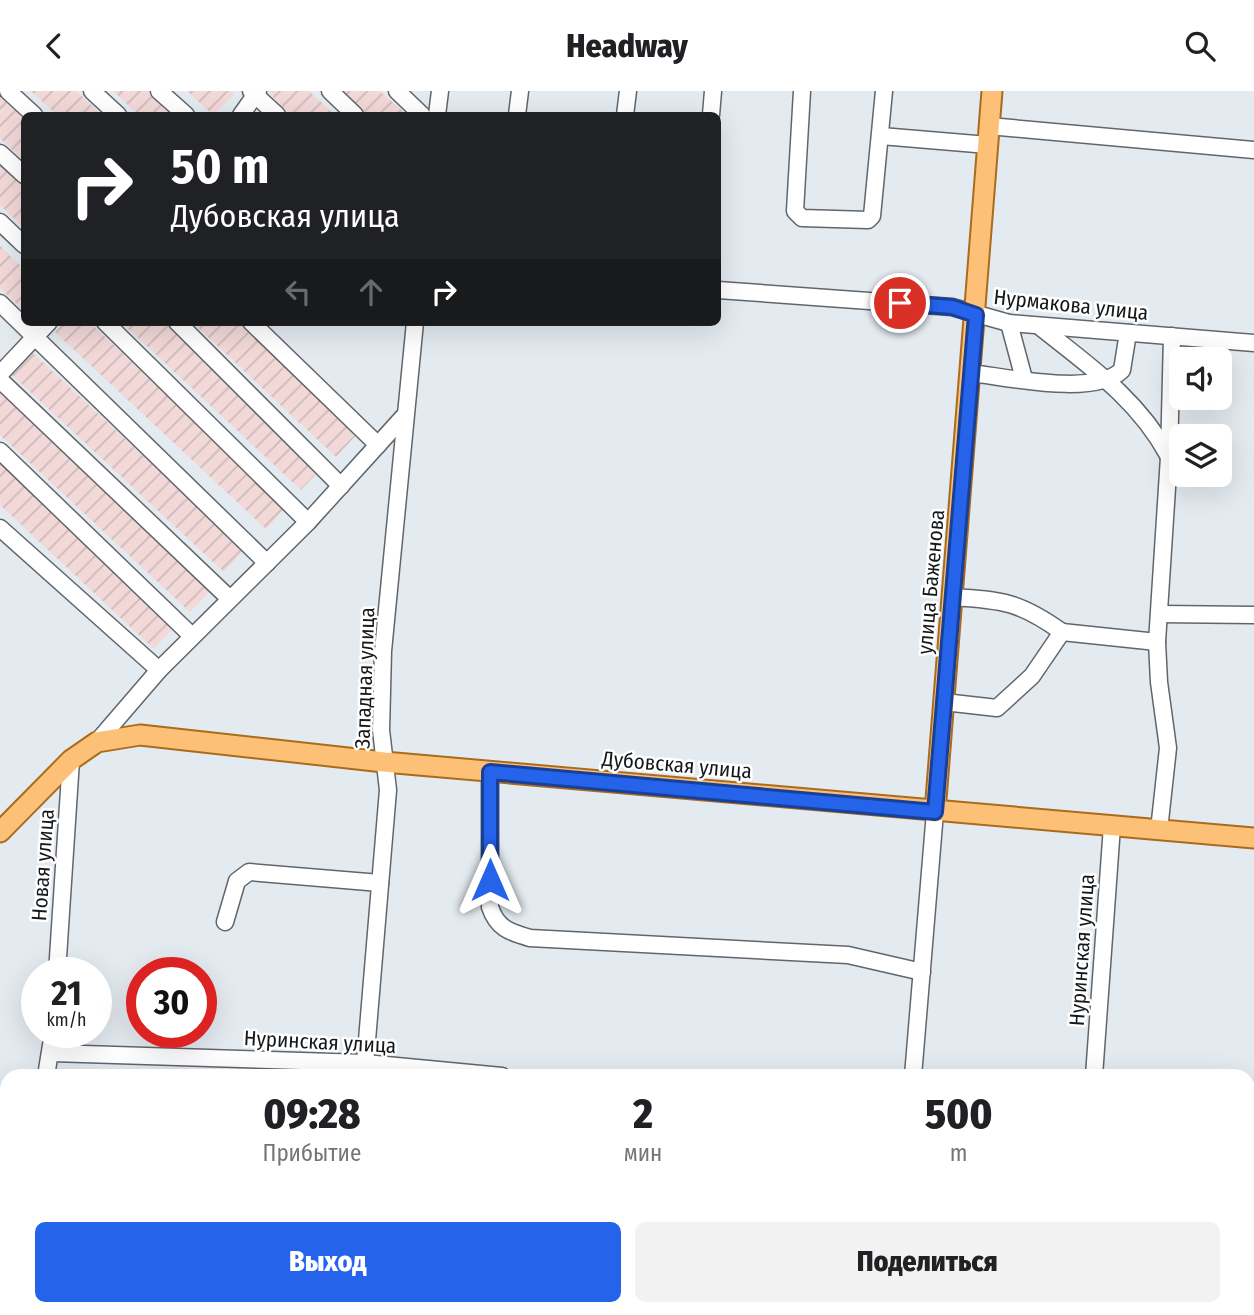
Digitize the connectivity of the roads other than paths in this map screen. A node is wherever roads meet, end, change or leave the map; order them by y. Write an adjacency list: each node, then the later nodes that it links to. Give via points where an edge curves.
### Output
1 (8, 91): 14 (street)
2 (92, 91): 15 (street)
3 (159, 91): 16 (street)
4 (330, 91): 19 (street)
5 (397, 91): 20 (street)
6 (440, 91): 21 (street)
7 (520, 91): 22 (street)
8 (628, 91): 23 (street)
9 (713, 91): 24 (street)
10 (803, 91): 25 (street, via 797,215 870,218)
11 (884, 91): 25 (street)
12 (992, 91): 26 (main road, улица Баженова)
13 (254, 92): 17 (street); 18 (street)
14 (31, 112)
15 (115, 112)
16 (183, 112)
17 (243, 112)
18 (274, 112)
19 (352, 112)
20 (419, 112)
21 (437, 112)
22 (517, 112)
23 (625, 112)
24 (711, 112)
25 (881, 136): 26 (street)
26 (988, 136): 27 (street); 34 (main road, улица Баженова)
27 (1254, 150)
28 (0, 153): 29 (street)
29 (21, 173)
30 (0, 222): 31 (street)
31 (21, 242)
32 (721, 290): 34 (street, Нурмакова улица, via 952,307)
33 (0, 303): 35 (street)
34 (976, 315): 36 (street, Нурмакова улица); 48 (main road, улица Баженова)
35 (21, 322)
36 (1009, 323): 43 (street, Нурмакова улица); 50 (street)
37 (25, 326): 45 (street)
38 (45, 326): 45 (street)
39 (109, 326): 59 (street)
40 (181, 326): 58 (street)
41 (255, 326): 55 (street)
42 (415, 326): 53 (street, Западная улица)
43 (1039, 326): 44 (street, Нурмакова улица); 52 (street)
44 (1128, 333): 46 (street, Нурмакова улица); 52 (street, via 1122,370)
45 (36, 336): 49 (street); 61 (street)
46 (1172, 336): 47 (street, Нурмакова улица); 54 (street)
47 (1254, 343)
48 (971, 373): 50 (street); 62 (main road, улица Баженова)
49 (0, 374)
50 (1024, 379): 52 (street, via 1072,384)
51 (0, 380): 63 (street)
52 (1107, 380): 57 (street, via 1141,412)
53 (405, 415): 55 (street); 73 (street, Западная улица, via 383,651)
54 (1170, 424)
55 (378, 445): 58 (street)
56 (0, 451): 67 (street)
57 (1169, 457): 64 (street)
58 (341, 486): 59 (street)
59 (308, 522): 61 (street)
60 (0, 528): 69 (street)
61 (267, 563): 63 (street)
62 (952, 597): 66 (street, via 1002,600 1033,612); 70 (main road, улица Баженова)
63 (230, 599): 67 (street)
64 (1160, 614): 65 (street); 68 (street)
65 (1254, 615)
66 (1062, 632): 68 (street); 70 (street, via 1032,676 997,708)
67 (192, 636): 69 (street)
68 (1157, 642): 77 (street, via 1168,748)
69 (159, 670): 71 (street)
70 (944, 702): 75 (main road, улица Баженова)
71 (97, 741): 72 (main road); 73 (main road, Дубовская улица, via 140,735)
72 (71, 760): 78 (main road); 82 (street, Новая улица)
73 (384, 762): 74 (main road, Дубовская улица); 80 (street, Западная улица, via 388,790)
74 (490, 772): 75 (main road, Дубовская улица); 83 (street, via 490,907 495,921 508,932 530,938 848,955)
75 (935, 812): 76 (main road, Дубовская улица); 83 (street, улица Баженова)
76 (1112, 826): 77 (main road, Дубовская улица); 90 (street, Нуринская улица)
77 (1159, 830): 79 (main road, Дубовская улица)
78 (0, 832)
79 (1254, 838)
80 (380, 883): 81 (street, via 249,872 237,881); 88 (street, Западная улица)
81 (225, 922)
82 (58, 957)
83 (922, 972): 89 (street, улица Баженова)
84 (52, 1048): 85 (street)
85 (52, 1053): 86 (street); 87 (street, Нуринская улица)
86 (48, 1069)
87 (346, 1069)
88 (364, 1069)
89 (914, 1069)
90 (1095, 1069)

